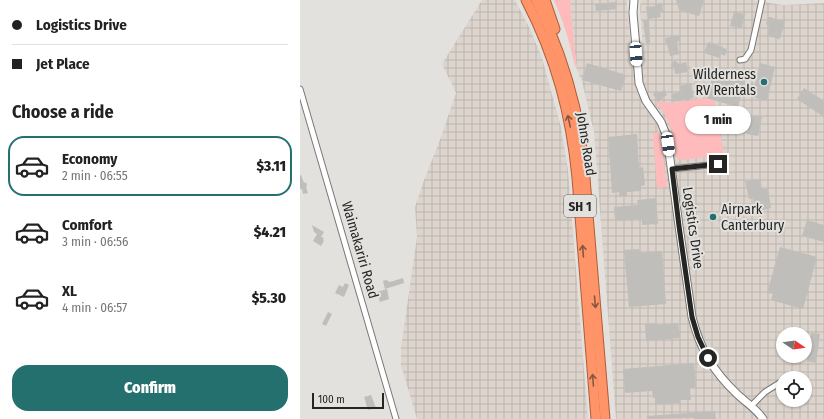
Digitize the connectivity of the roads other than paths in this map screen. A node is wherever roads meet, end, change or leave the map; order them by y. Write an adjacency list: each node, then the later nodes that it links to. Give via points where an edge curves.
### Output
1 (526, 0): 14 (highway, Johns Road / SH 1, one-way to 1, via 572,137 562,89 551,56)
2 (536, 0): 9 (highway, Johns Road / SH 1, via 565,70 580,131)
3 (545, 0): 9 (highway, via 582,120)
4 (634, 0): 10 (street, Logistics Drive, via 639,83 646,101 666,132)
5 (762, 0): 6 (street, via 751,50 745,59)
6 (740, 60)
7 (300, 89): 13 (street, Waimakariri Road)
8 (718, 164): 10 (street)
9 (584, 166): 15 (highway, Johns Road / SH 1, one-way to 15)
10 (672, 169): 12 (street, Logistics Drive, via 696,331 702,347 720,376)
11 (776, 385): 12 (street)
12 (751, 406): 16 (street, Logistics Drive)
13 (396, 419)
14 (596, 419)
15 (605, 419)
16 (763, 419)

